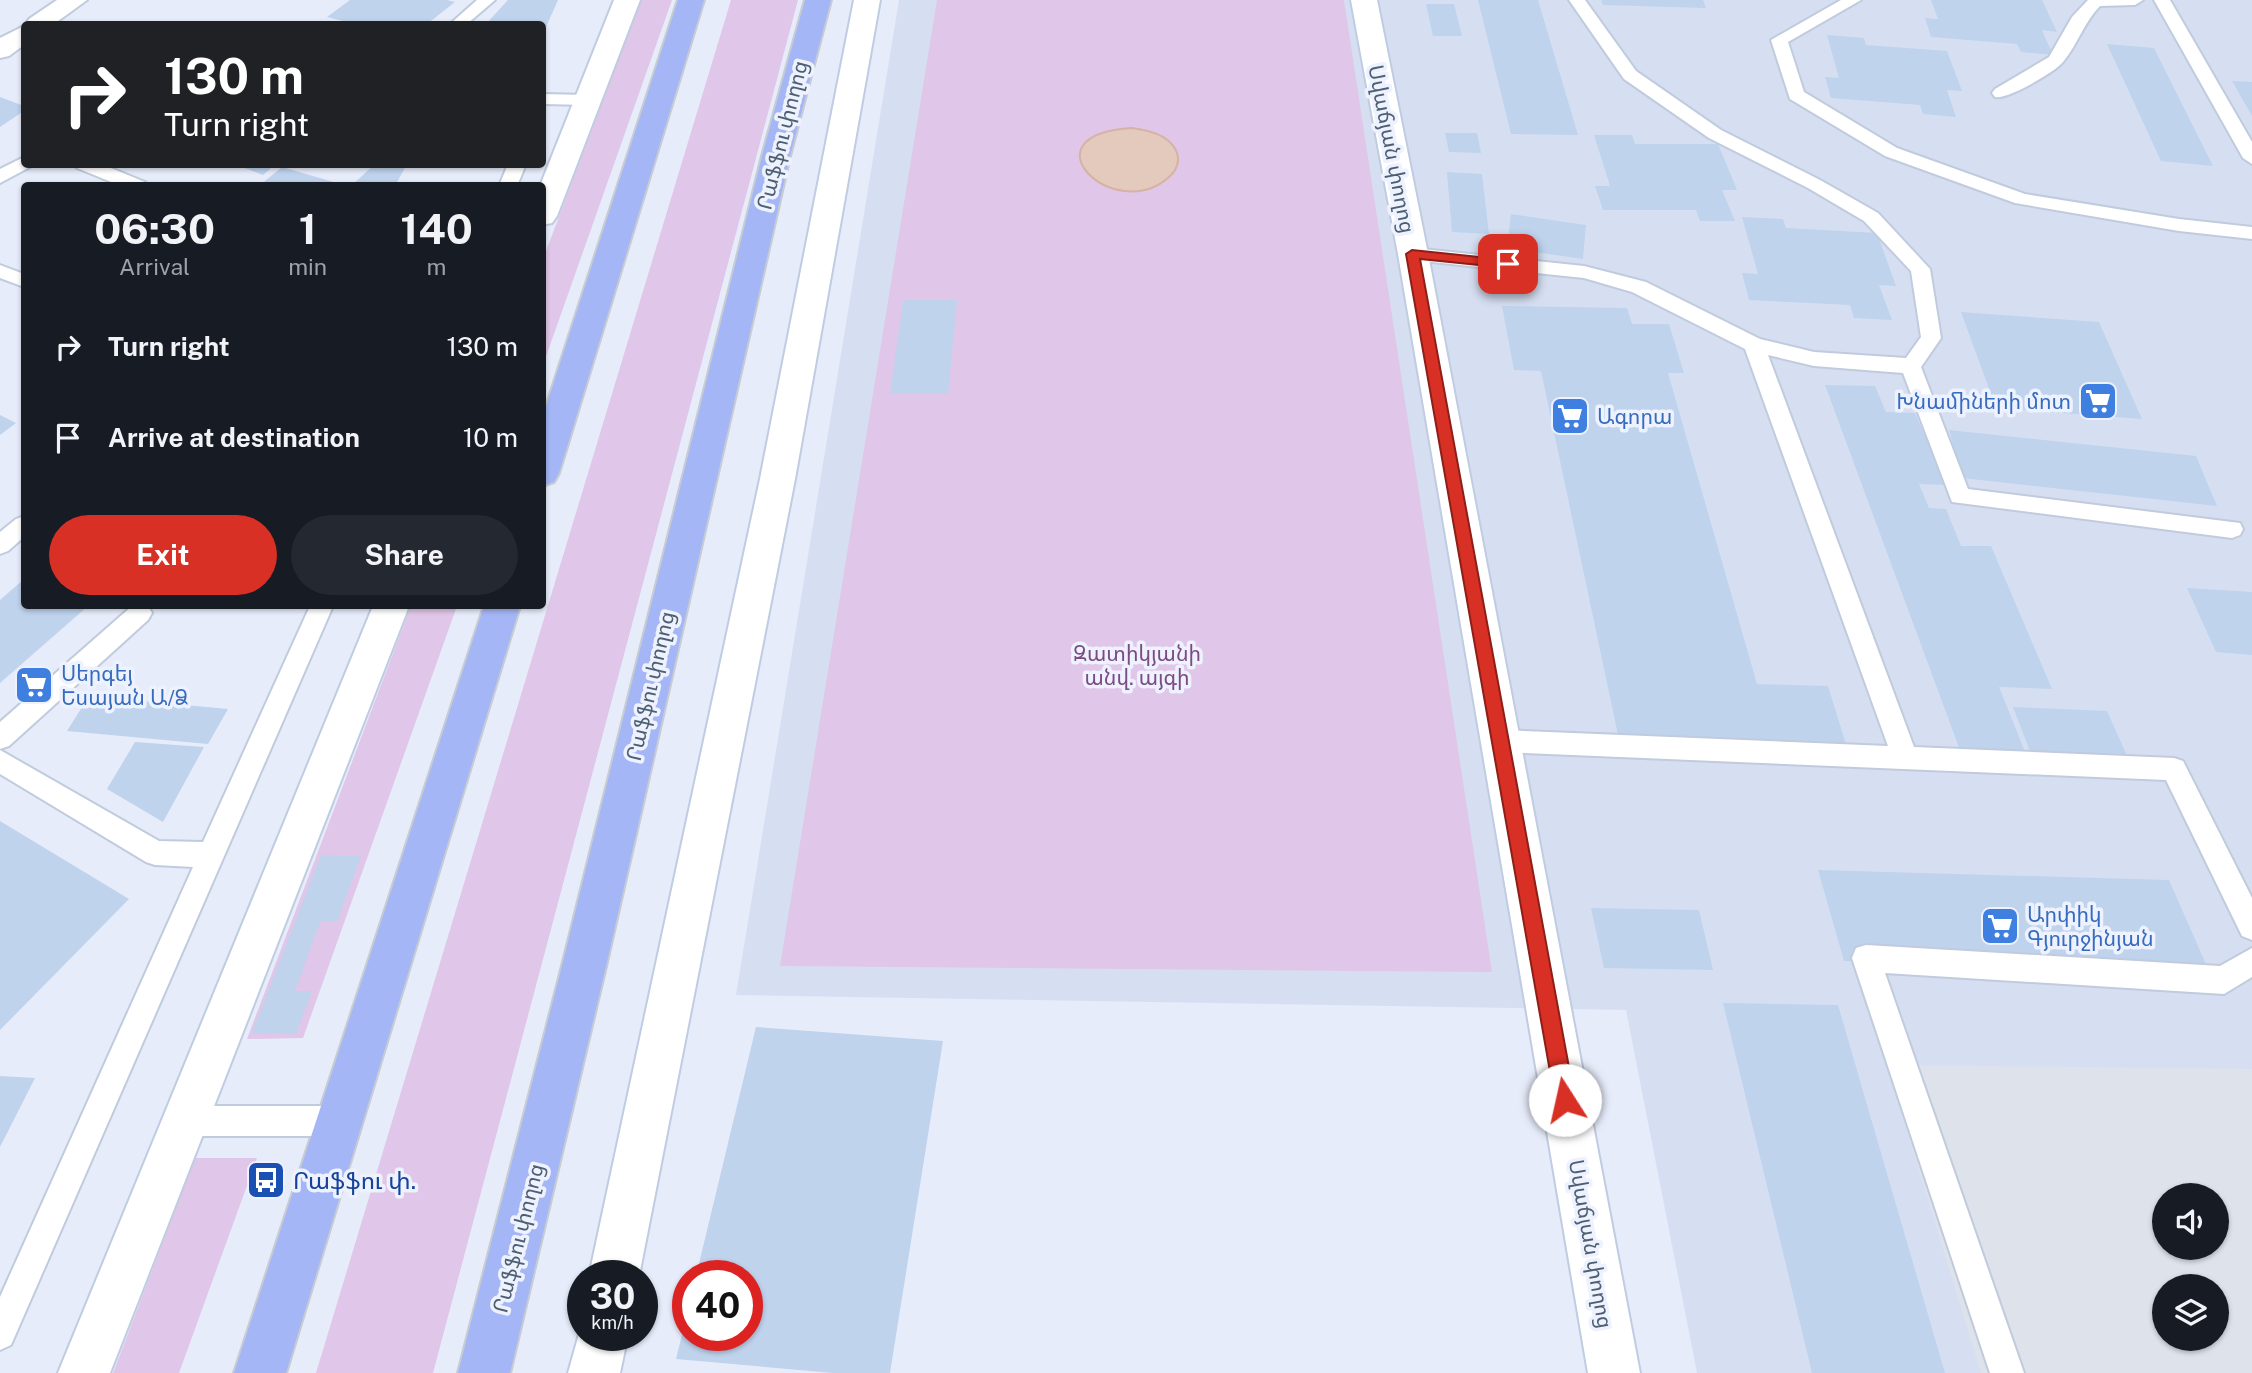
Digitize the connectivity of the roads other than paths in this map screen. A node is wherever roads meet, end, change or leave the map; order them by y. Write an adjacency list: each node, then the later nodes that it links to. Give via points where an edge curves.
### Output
1 (74, 0): 12 (main road)
2 (487, 0): 13 (lane)
3 (627, 0): 18 (main road)
4 (691, 0): 31 (main road)
5 (818, 0): 53 (main road, Րաֆֆու փողոց, via 772,170)
6 (867, 0): 48 (main road, via 693,897)
7 (1364, 0): 26 (main road, Սվաճյան փողոց)
8 (1577, 0): 30 (lane, via 1630,75 1715,134 1871,217 1920,269 1931,338)
9 (1853, 0): 25 (lane, via 1779,40 1796,95 1891,152 2022,199)
10 (2135, 0): 16 (lane, via 2096,1 2080,17 2056,60)
11 (2162, 0): 19 (lane)
12 (42, 21)
13 (462, 21)
14 (21, 36): 15 (main road)
15 (0, 50)
16 (2001, 93)
17 (546, 100): 18 (lane)
18 (588, 100): 24 (main road)
19 (2252, 158)
20 (21, 165): 22 (lane)
21 (93, 168): 23 (lane)
22 (0, 177)
23 (129, 182)
24 (546, 206)
25 (2252, 233)
26 (1412, 254): 29 (lane, via 1595,275 1639,287); 40 (main road, Սվաճյան փողոց)
27 (0, 271): 28 (lane)
28 (21, 280)
29 (1754, 345): 30 (lane, via 1814,359); 41 (lane)
30 (1911, 366): 33 (lane, via 1960,496)
31 (546, 460)
32 (21, 527): 34 (lane)
33 (2232, 529)
34 (2, 541)
35 (320, 609): 43 (lane)
36 (390, 609): 46 (main road)
37 (501, 609): 47 (main road)
38 (140, 613): 39 (lane)
39 (0, 738)
40 (1500, 741): 41 (lane); 55 (main road, Սվաճյան փողոց)
41 (1905, 758): 44 (lane, via 2174,769)
42 (0, 761): 43 (lane, via 155,853)
43 (212, 855): 49 (lane)
44 (2252, 927)
45 (2252, 961): 56 (lane, via 2224,980 1866,958)
46 (186, 1121): 47 (lane); 51 (main road)
47 (340, 1121): 52 (main road)
48 (617, 1260)
49 (0, 1334)
50 (599, 1351): 54 (main road)
51 (84, 1373)
52 (260, 1373)
53 (484, 1373)
54 (594, 1373)
55 (1614, 1373)
56 (2007, 1373)

